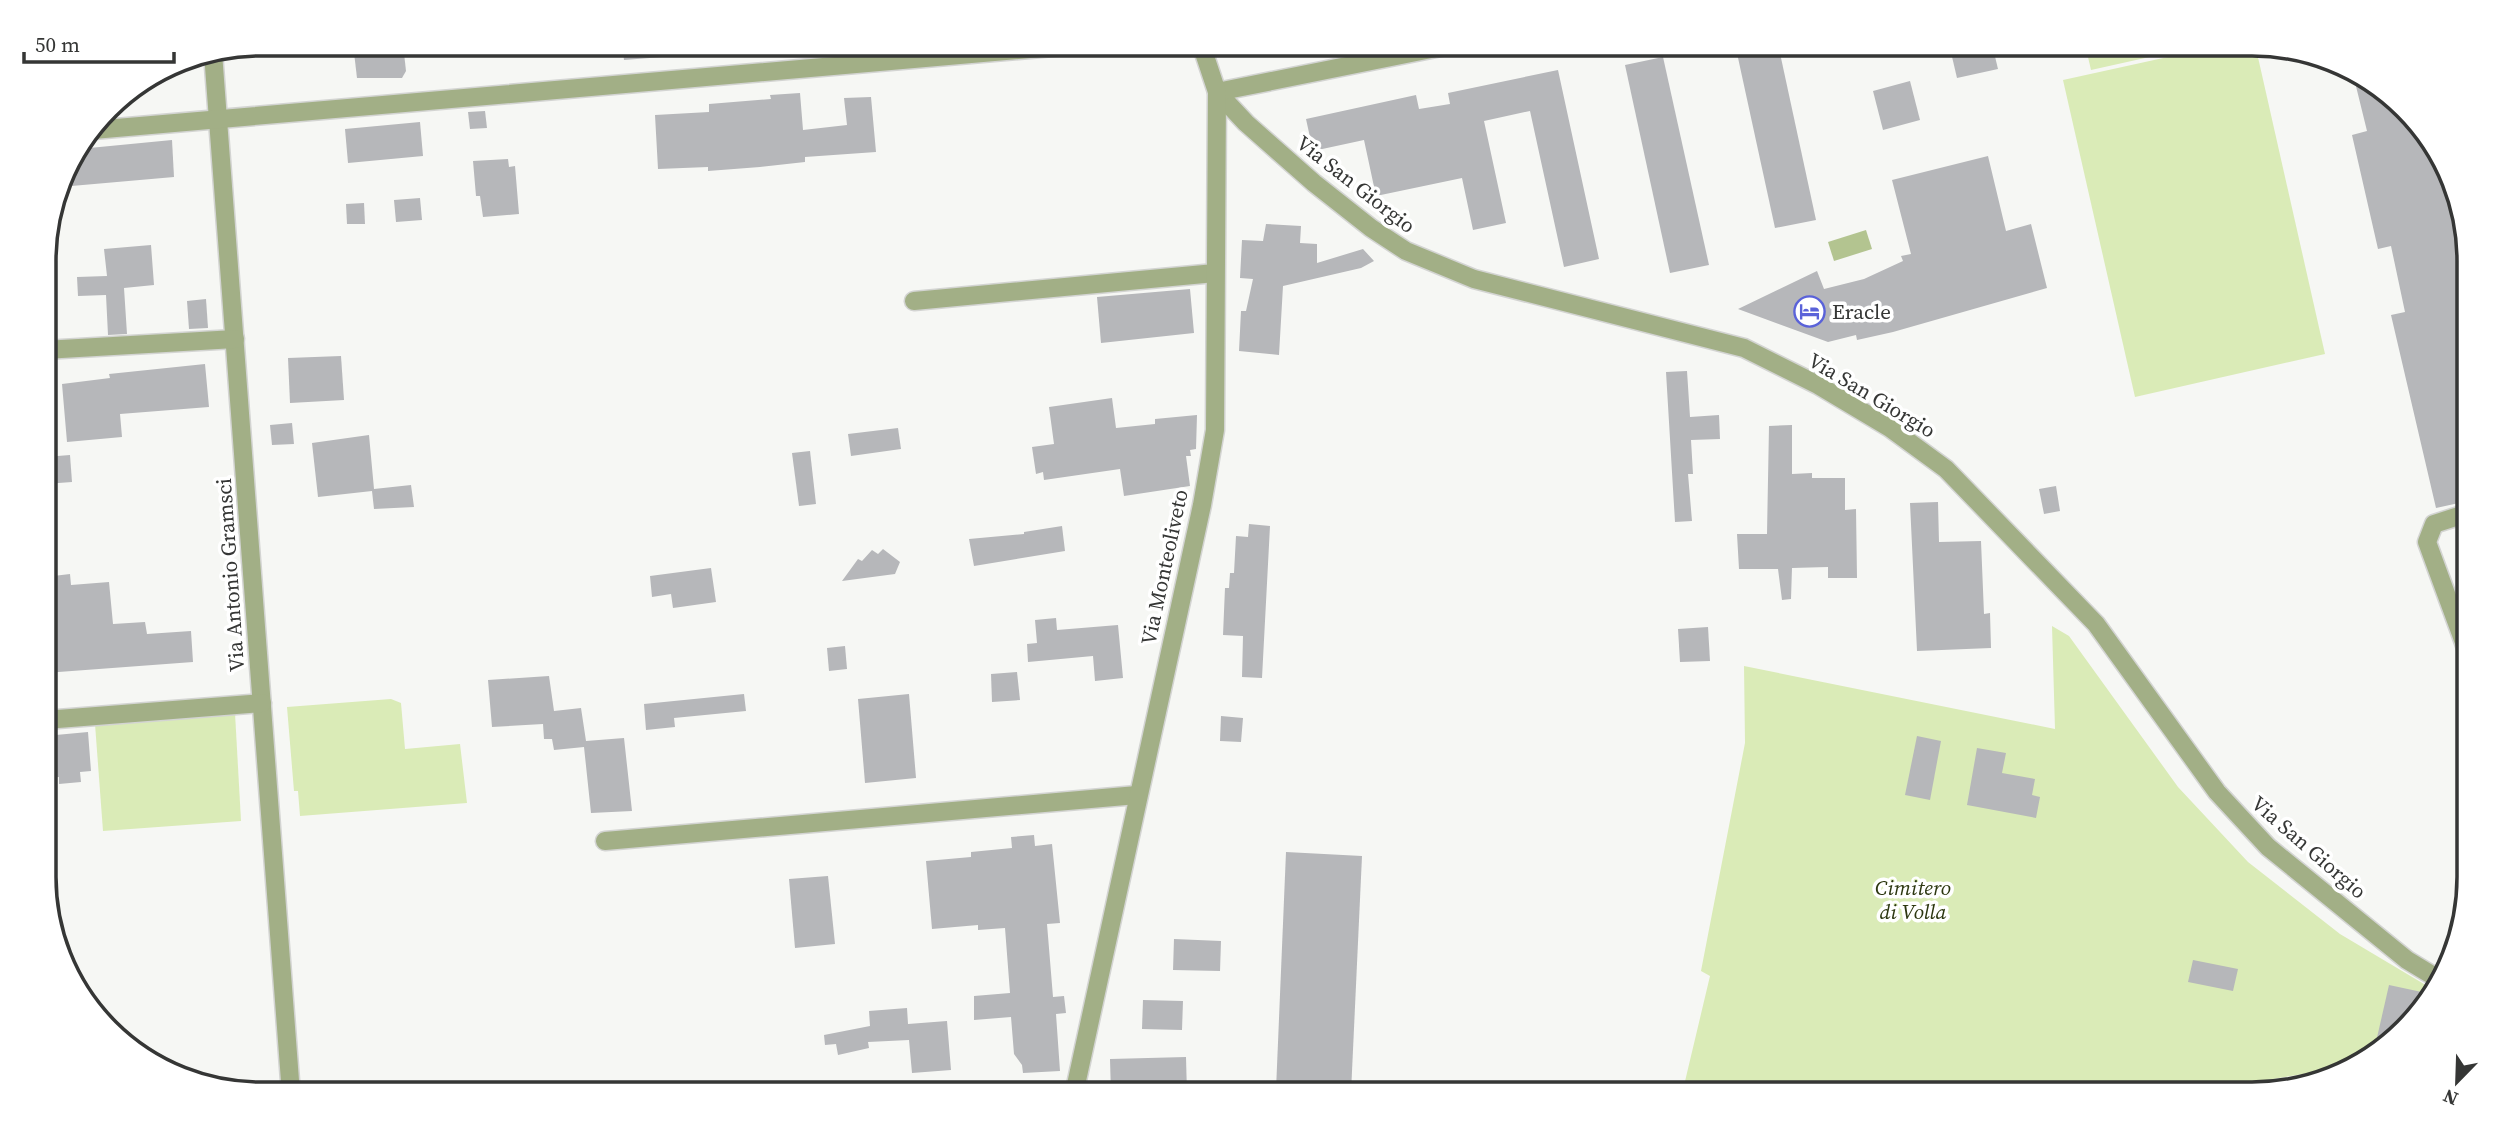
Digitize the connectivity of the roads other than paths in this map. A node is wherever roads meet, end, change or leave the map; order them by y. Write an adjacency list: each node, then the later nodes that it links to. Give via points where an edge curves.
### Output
1 (949, 56): 6 (street)
2 (1205, 56): 5 (street, Via Monteoliveto)
3 (1396, 56): 5 (street)
4 (214, 62): 6 (street, Via Antonio Gramsci)
5 (1217, 92): 8 (street, Via Monteoliveto); 18 (street, Via San Giorgio, via 1314,183 1406,251 1474,279 1744,348 1890,428 1946,469 2096,624 2217,792 2268,847)
6 (218, 119): 7 (street); 10 (street, Via Antonio Gramsci)
7 (105, 129)
8 (1215, 273): 9 (street); 16 (street, Via Monteoliveto, via 1215,430)
9 (914, 300)
10 (235, 339): 11 (street); 14 (street, Via Antonio Gramsci)
11 (56, 349)
12 (2457, 517): 13 (street, via 2434,524 2427,542)
13 (2457, 623)
14 (262, 703): 15 (street); 19 (street, Via Antonio Gramsci)
15 (56, 719)
16 (1138, 795): 17 (street); 20 (street, Via Monteoliveto)
17 (605, 841)
18 (2432, 975)
19 (290, 1082)
20 (1077, 1082)

